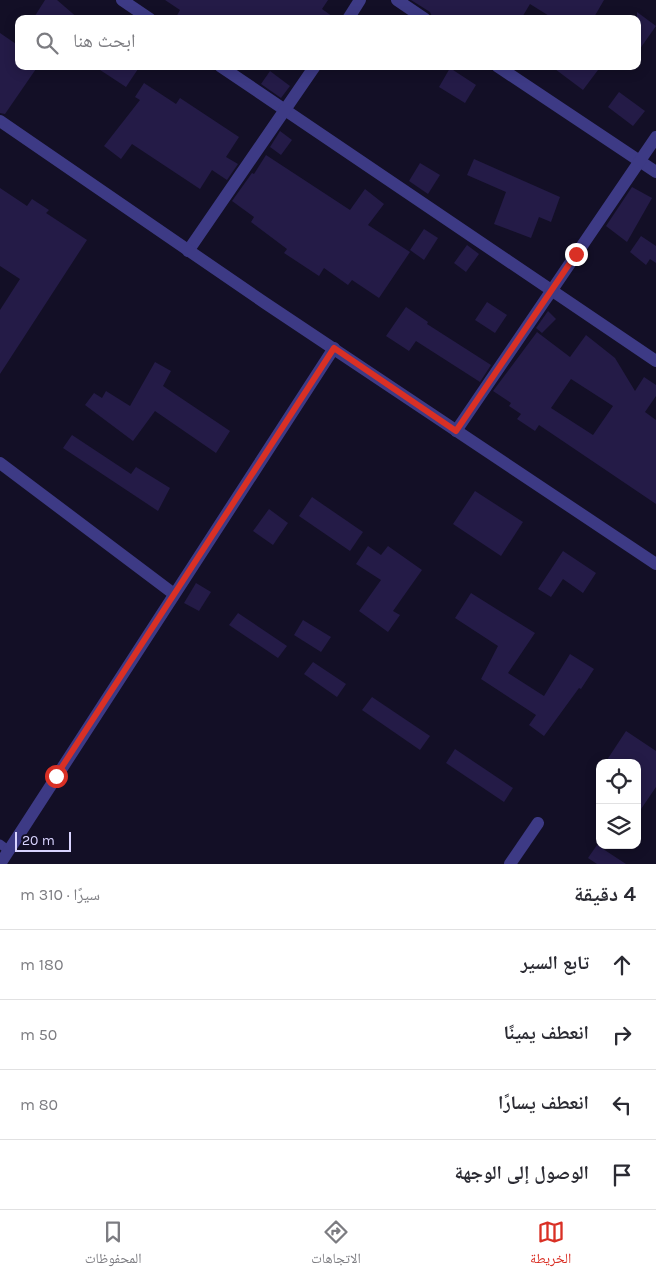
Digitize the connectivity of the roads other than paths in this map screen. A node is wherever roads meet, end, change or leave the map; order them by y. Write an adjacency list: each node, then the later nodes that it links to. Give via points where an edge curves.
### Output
1 (122, 0): 4 (street)
2 (360, 0): 5 (street)
3 (397, 0): 6 (street)
4 (144, 15)
5 (351, 15)
6 (419, 15)
7 (226, 70): 10 (street)
8 (312, 70): 10 (street)
9 (503, 70): 13 (street)
10 (285, 110): 15 (street); 16 (street)
11 (0, 121): 15 (street)
12 (656, 137): 13 (street)
13 (640, 161): 14 (street); 16 (street)
14 (656, 172)
15 (188, 251): 17 (street)
16 (551, 290): 18 (street); 19 (street)
17 (334, 348): 19 (street); 22 (street)
18 (656, 361)
19 (456, 431): 21 (street)
20 (0, 462): 22 (street)
21 (656, 564)
22 (174, 594): 24 (street)
23 (538, 823): 26 (street)
24 (4, 847): 25 (street)
25 (0, 864)
26 (510, 864)

